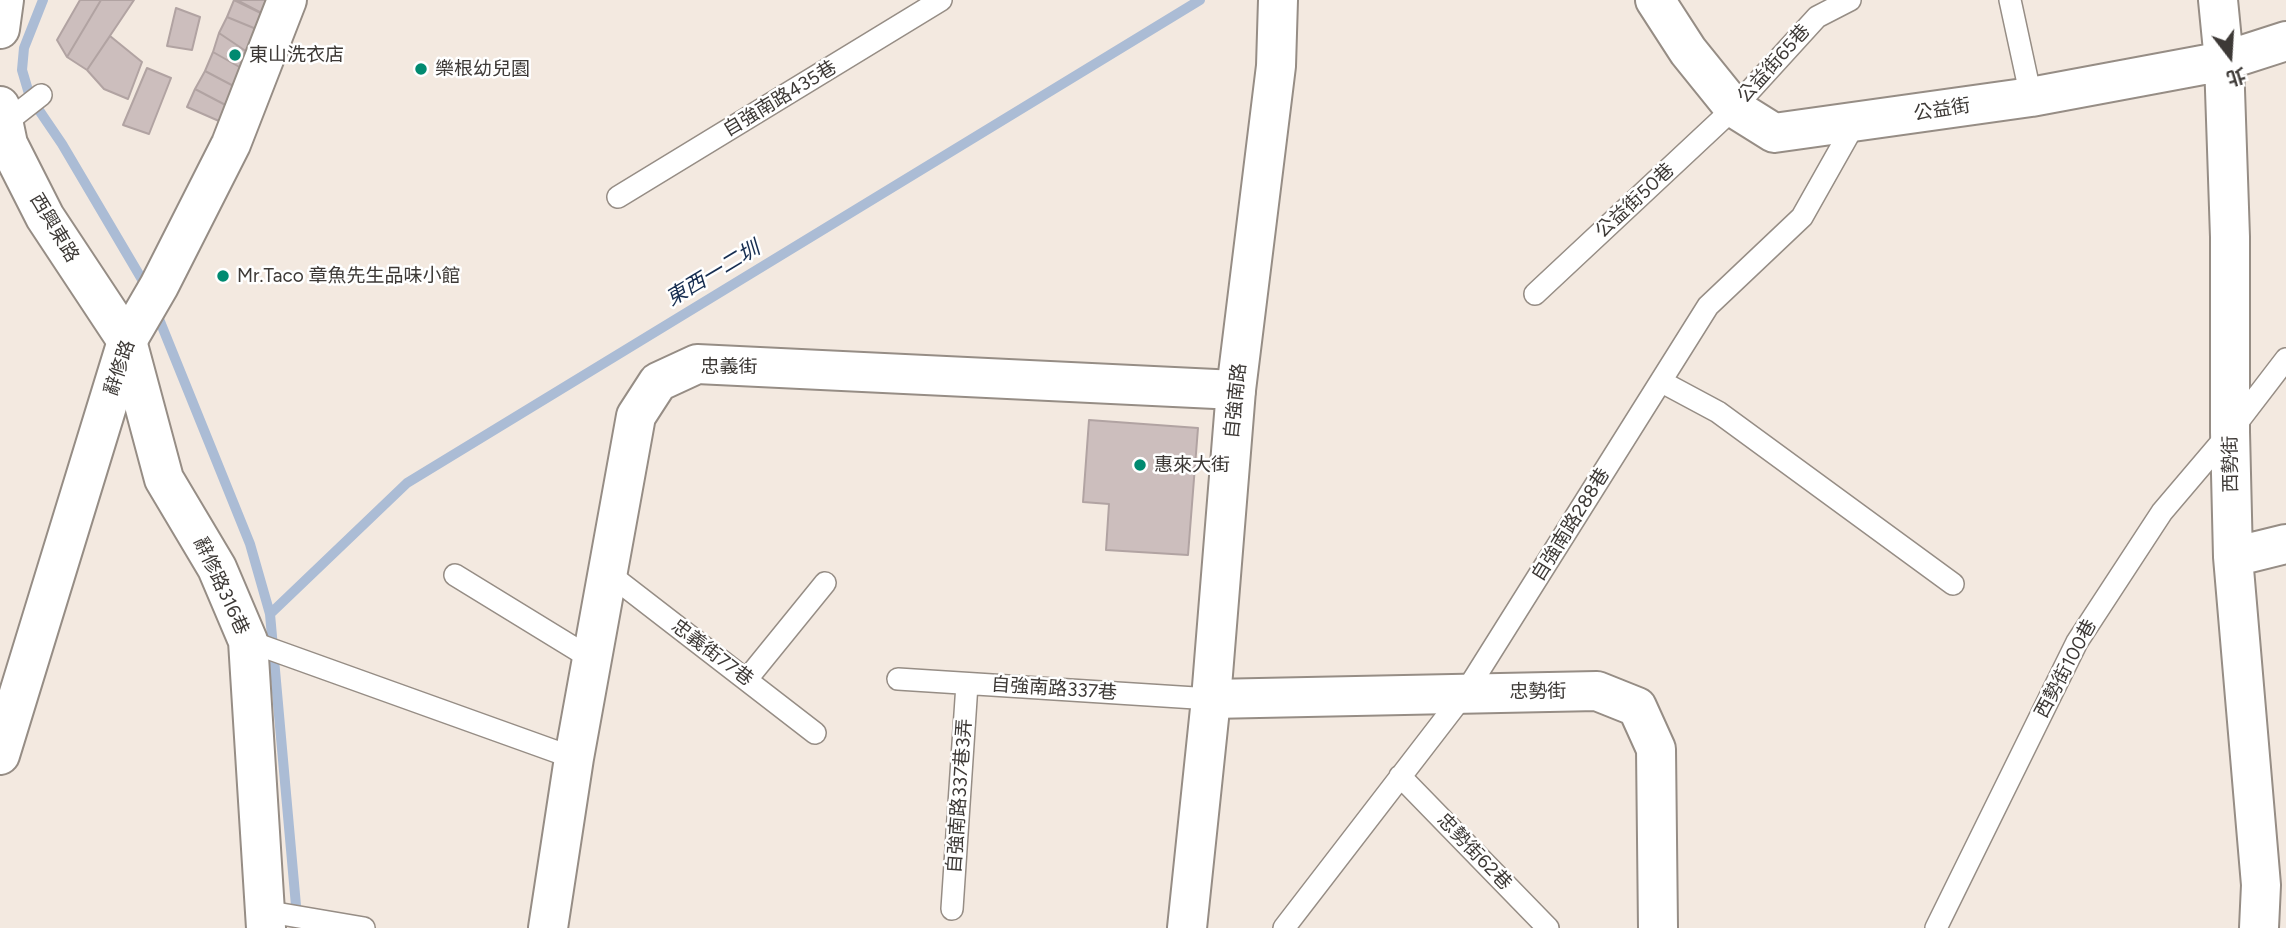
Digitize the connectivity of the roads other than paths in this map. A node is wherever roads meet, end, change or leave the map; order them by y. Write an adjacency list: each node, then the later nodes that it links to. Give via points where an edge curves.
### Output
1 (5, 0): 9 (street)
2 (286, 0): 19 (street, 辭修路, via 231,144)
3 (941, 0): 17 (lane, 自強南路435巷)
4 (1278, 0): 22 (street, 自強南路, via 1276,66)
5 (1655, 0): 14 (street, 公益街)
6 (1850, 0): 14 (lane, 公益街65巷, via 1817,17)
7 (2010, 0): 13 (lane)
8 (2218, 0): 11 (street, 西勢街)
9 (0, 29)
10 (2286, 41): 11 (street, 公益街)
11 (2224, 61): 13 (street, 公益街); 23 (street, 西勢街)
12 (41, 95): 15 (lane)
13 (2031, 97): 16 (street, 公益街)
14 (1734, 108): 16 (street, 公益街, via 1774,134); 18 (lane, 公益街50巷)
15 (2, 115): 19 (street, 西興東路, via 8,144 45,217)
16 (1855, 123): 21 (lane, 自強南路288巷, via 1802,217 1708,306)
17 (618, 197)
18 (1535, 294)
19 (143, 313): 30 (street, 辭修路316巷, via 164,479 217,568); 38 (street, 辭修路)
20 (2286, 359): 23 (lane, 西勢街100巷)
21 (1662, 382): 29 (lane, via 1718,412); 35 (lane, 自強南路288巷)
22 (1236, 390): 26 (street, 忠義街, via 697,364 658,382 636,416); 36 (street, 自強南路)
23 (2230, 432): 25 (street, 西勢街); 50 (lane, 西勢街100巷, via 2162,512 2077,642)
24 (2286, 544): 25 (street)
25 (2233, 557): 41 (street, 西勢街)
26 (608, 573): 31 (street, 忠義街); 32 (lane, 忠義街77巷)
27 (455, 575): 31 (lane)
28 (825, 583): 32 (lane)
29 (1953, 584)
30 (248, 641): 39 (lane); 43 (street, 辭修路316巷)
31 (592, 659): 39 (street, 忠義街)
32 (747, 679): 37 (lane, 忠義街77巷)
33 (898, 679): 34 (lane, 自強南路337巷)
34 (967, 684): 36 (lane, 自強南路337巷); 42 (lane, 自強南路337巷3弄)
35 (1465, 693): 36 (street, 忠勢街); 40 (lane, 自強南路288巷); 49 (street, 忠勢街, via 1597,691 1637,707 1656,749)
36 (1210, 699): 46 (street, 自強南路)
37 (816, 733)
38 (0, 755)
39 (574, 758): 45 (street, 忠義街)
40 (1400, 776): 47 (lane, 自強南路288巷); 48 (lane, 忠勢街62巷)
41 (2273, 884): 51 (street, 西勢街)
42 (952, 908)
43 (265, 919): 44 (lane)
44 (364, 928)
45 (548, 928)
46 (1187, 928)
47 (1284, 928)
48 (1548, 928)
49 (1658, 928)
50 (1936, 928)
51 (2259, 928)

